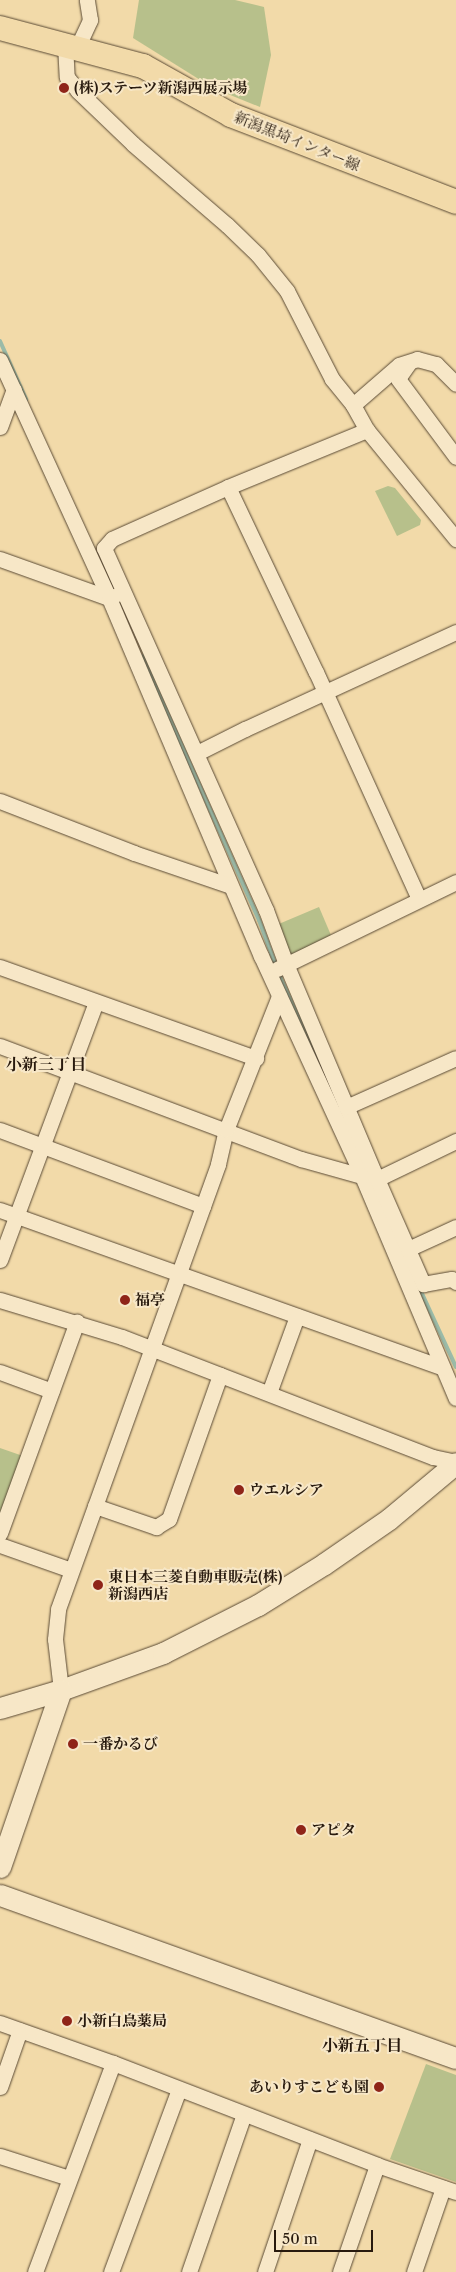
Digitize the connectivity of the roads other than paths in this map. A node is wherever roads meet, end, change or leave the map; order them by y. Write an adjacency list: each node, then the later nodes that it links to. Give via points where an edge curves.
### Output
1 (87, 0): 3 (street, via 90,20)
2 (0, 28): 3 (main road, 新潟黒埼インター線)
3 (71, 46): 4 (main road, 新潟黒埼インター線, via 143,66 231,115); 9 (street, via 67,77 133,144 258,255 287,291 332,378)
4 (456, 202)
5 (0, 360): 8 (street)
6 (411, 361): 7 (street, via 417,359 436,364); 9 (street, via 399,365); 12 (street, via 398,379)
7 (456, 384)
8 (14, 389): 10 (street); 16 (street)
9 (353, 404): 11 (street)
10 (0, 427)
11 (367, 430): 13 (street); 14 (street)
12 (456, 457)
13 (228, 487): 16 (street, via 112,539 104,548); 18 (street)
14 (456, 539)
15 (0, 559): 16 (street)
16 (116, 596): 19 (street); 22 (street)
17 (456, 632): 18 (street)
18 (324, 693): 19 (street); 23 (street)
19 (196, 754): 24 (street, via 266,910)
20 (0, 801): 22 (street, via 134,853)
21 (456, 882): 23 (street)
22 (231, 886): 26 (street)
23 (419, 899): 24 (street)
24 (286, 964): 26 (street); 33 (street)
25 (0, 967): 28 (street)
26 (270, 974): 27 (street)
27 (279, 996): 30 (street); 38 (street)
28 (96, 1002): 30 (street); 32 (street)
29 (0, 1046): 32 (street)
30 (256, 1058): 35 (street)
31 (456, 1058): 33 (street)
32 (69, 1072): 35 (street); 37 (street)
33 (346, 1107): 39 (street)
34 (0, 1130): 37 (street)
35 (226, 1130): 38 (street); 40 (street)
36 (456, 1141): 39 (street)
37 (42, 1146): 40 (street); 42 (street)
38 (362, 1176): 52 (street)
39 (377, 1179): 44 (street)
40 (203, 1206): 46 (street)
41 (0, 1210): 42 (street)
42 (17, 1216): 45 (street); 46 (street)
43 (456, 1227): 44 (street)
44 (408, 1249): 47 (street, via 423,1284 452,1279)
45 (0, 1260)
46 (179, 1274): 49 (street); 51 (street)
47 (456, 1282)
48 (0, 1300): 50 (street)
49 (297, 1316): 52 (street); 56 (street)
50 (77, 1322): 51 (street); 55 (street)
51 (152, 1349): 54 (street); 59 (street)
52 (443, 1368): 57 (street)
53 (0, 1372): 55 (street)
54 (220, 1375): 56 (street); 59 (street, via 169,1519 156,1528)
55 (52, 1391): 60 (street)
56 (269, 1392): 58 (street, via 433,1457)
57 (456, 1398)
58 (456, 1463): 63 (street, via 389,1520 258,1605 163,1653)
59 (95, 1506): 62 (street)
60 (0, 1533)
61 (0, 1545): 62 (street)
62 (71, 1570): 63 (street, via 55,1625)
63 (61, 1690): 64 (street); 65 (street)
64 (0, 1708)
65 (0, 1867)
66 (0, 1895): 69 (street)
67 (0, 2023): 68 (street)
68 (20, 2030): 70 (street); 71 (street)
69 (456, 2058)
70 (113, 2063): 72 (street); 77 (street)
71 (0, 2087)
72 (179, 2089): 73 (street); 80 (street)
73 (244, 2114): 74 (street); 81 (street)
74 (310, 2139): 76 (street); 82 (street)
75 (0, 2156): 77 (street)
76 (376, 2165): 78 (street); 83 (street)
77 (69, 2178): 79 (street)
78 (450, 2190): 84 (street)
79 (35, 2272)
80 (112, 2272)
81 (189, 2272)
82 (264, 2272)
83 (340, 2272)
84 (414, 2272)

